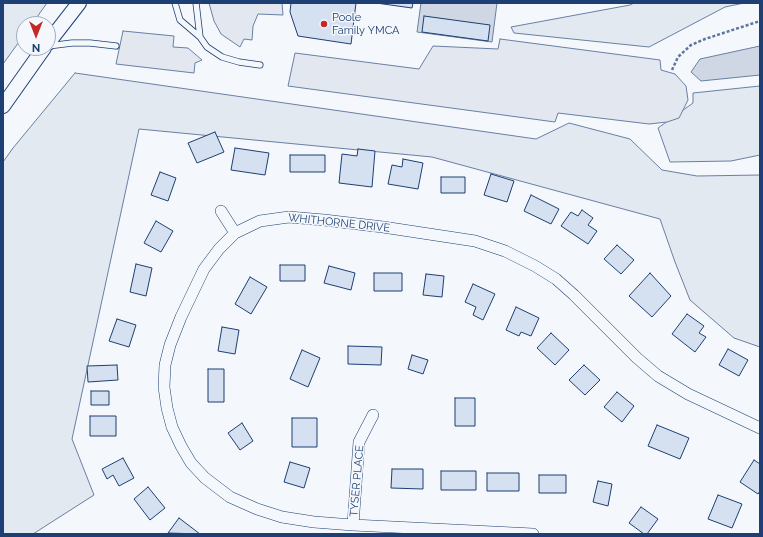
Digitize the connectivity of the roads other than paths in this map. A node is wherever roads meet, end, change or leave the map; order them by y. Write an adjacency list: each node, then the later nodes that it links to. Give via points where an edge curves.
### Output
1 (79, 3): 4 (street)
2 (175, 3): 5 (lane, via 180,20)
3 (196, 3): 5 (lane)
4 (56, 33)
5 (200, 37): 9 (lane, via 207,47 222,57)
6 (56, 44): 7 (lane)
7 (116, 46)
8 (38, 56): 10 (street)
9 (260, 65)
10 (3, 106)
11 (221, 211): 12 (street)
12 (235, 233): 14 (street, WHITHORNE DRIVE, via 260,221 289,217 376,226 475,241 505,251 556,279 636,358 658,376 688,394); 15 (street, WHITHORNE DRIVE, via 204,269 170,346 165,365 164,387 172,427 191,462 205,478 230,496 282,518)
13 (373, 415): 15 (street, TYSER PLACE, via 359,442)
14 (760, 428)
15 (353, 525): 16 (street, WHITHORNE DRIVE)
16 (533, 534)

